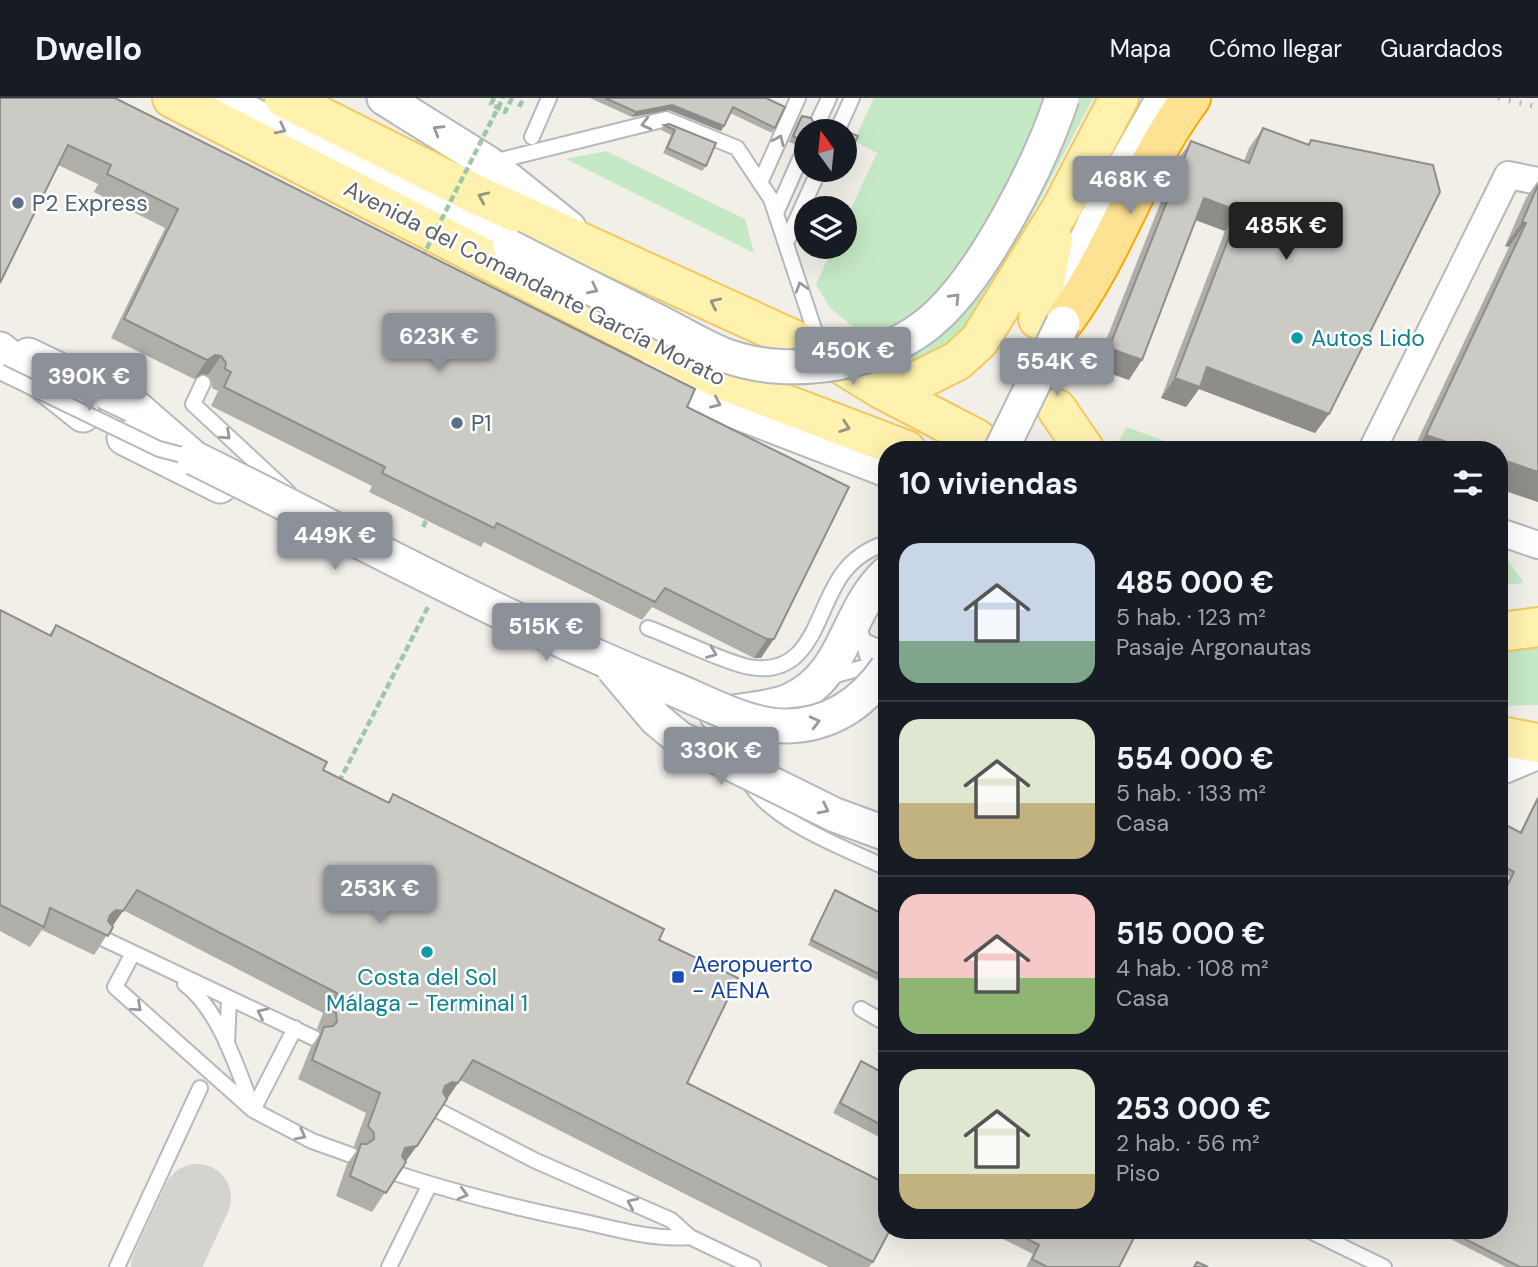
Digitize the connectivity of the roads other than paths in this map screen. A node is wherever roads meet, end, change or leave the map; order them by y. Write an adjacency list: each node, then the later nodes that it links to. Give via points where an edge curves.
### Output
1 (220, 98): 8 (street, Avenida del Comandante García Morato, one-way to 8, bridge, via 725,355 818,368 897,342 937,317 968,284 1013,204)
2 (284, 98): 24 (main road, one-way to 2, via 473,193)
3 (384, 98): 16 (street, one-way to 3)
4 (550, 98): 15 (lane)
5 (798, 98): 20 (lane, one-way to 5)
6 (829, 98): 13 (lane)
7 (852, 98): 14 (lane)
8 (1062, 98)
9 (1119, 98): 21 (main road)
10 (1163, 98): 25 (street, via 1116,183)
11 (1191, 98): 25 (highway, via 1156,154 1088,290)
12 (158, 107): 33 (main road, Avenida del Comandante García Morato, one-way to 33, via 722,380); 39 (street, Avenida del Comandante García Morato, one-way to 39, via 721,406)
13 (819, 119)
14 (842, 119)
15 (531, 137)
16 (488, 163): 20 (lane, one-way to 16, via 737,148 666,119); 24 (street)
17 (794, 172): 22 (lane)
18 (1538, 181): 37 (street, via 1508,175)
19 (814, 182): 23 (lane)
20 (760, 183): 22 (lane)
21 (1062, 207): 25 (main road, via 1042,285); 31 (main road, via 979,341 957,361 921,379)
22 (776, 213): 23 (lane)
23 (786, 243): 28 (lane, one-way to 23)
24 (590, 245): 28 (main road, one-way to 24)
25 (1050, 321): 35 (street, bridge)
26 (0, 343): 38 (street, via 133,405)
27 (0, 349): 55 (street, via 92,422 316,534)
28 (821, 352): 31 (main road)
29 (0, 372): 38 (lane, bridge, via 159,449)
30 (203, 383): 40 (lane, one-way to 40, via 193,404)
31 (881, 389): 34 (main road)
32 (1057, 409): 36 (main road)
33 (882, 441)
34 (983, 441)
35 (990, 441)
36 (1079, 441)
37 (1376, 441)
38 (194, 458): 40 (street, bridge)
39 (878, 467)
40 (314, 517): 51 (street, bridge)
41 (1508, 535): 42 (street)
42 (1538, 545)
43 (878, 546): 46 (lane, one-way to 43, via 750,667 783,665 807,646 843,573)
44 (878, 581): 47 (street, via 870,589)
45 (1538, 627): 48 (main road)
46 (648, 628)
47 (860, 629): 49 (lane); 50 (lane, via 867,656); 54 (street)
48 (1508, 631)
49 (878, 644)
50 (878, 662)
51 (609, 663): 53 (street, one-way to 53, bridge, via 757,722 784,726 812,724 839,714 863,698); 60 (street, one-way to 60, bridge, via 656,719 679,738 835,815)
52 (878, 676): 54 (lane, via 861,668)
53 (878, 679)
54 (821, 680): 55 (street, via 787,702)
55 (716, 715): 61 (lane, via 754,793 788,820)
56 (1508, 737): 57 (main road)
57 (1538, 743)
58 (1538, 752): 59 (street)
59 (1508, 765)
60 (878, 831)
61 (878, 864)
62 (104, 939): 63 (lane)
63 (133, 953): 64 (lane); 72 (lane, one-way to 72, via 116,987)
64 (166, 969): 65 (lane); 70 (lane, via 196,992)
65 (229, 998): 68 (lane, one-way to 65); 70 (lane)
66 (862, 1009): 67 (lane)
67 (878, 1019)
68 (295, 1028): 69 (lane); 72 (lane)
69 (314, 1038)
70 (227, 1044): 72 (lane)
71 (200, 1087): 79 (lane)
72 (253, 1111): 74 (lane, one-way to 74, via 312,1141)
73 (439, 1111): 77 (lane, one-way to 73, via 671,1220 536,1161)
74 (351, 1154)
75 (398, 1174): 76 (lane)
76 (430, 1184): 77 (lane, one-way to 77, via 665,1239); 80 (lane)
77 (690, 1237): 81 (lane)
78 (1326, 1239): 82 (lane)
79 (117, 1267)
80 (389, 1267)
81 (753, 1267)
82 (1384, 1267)

